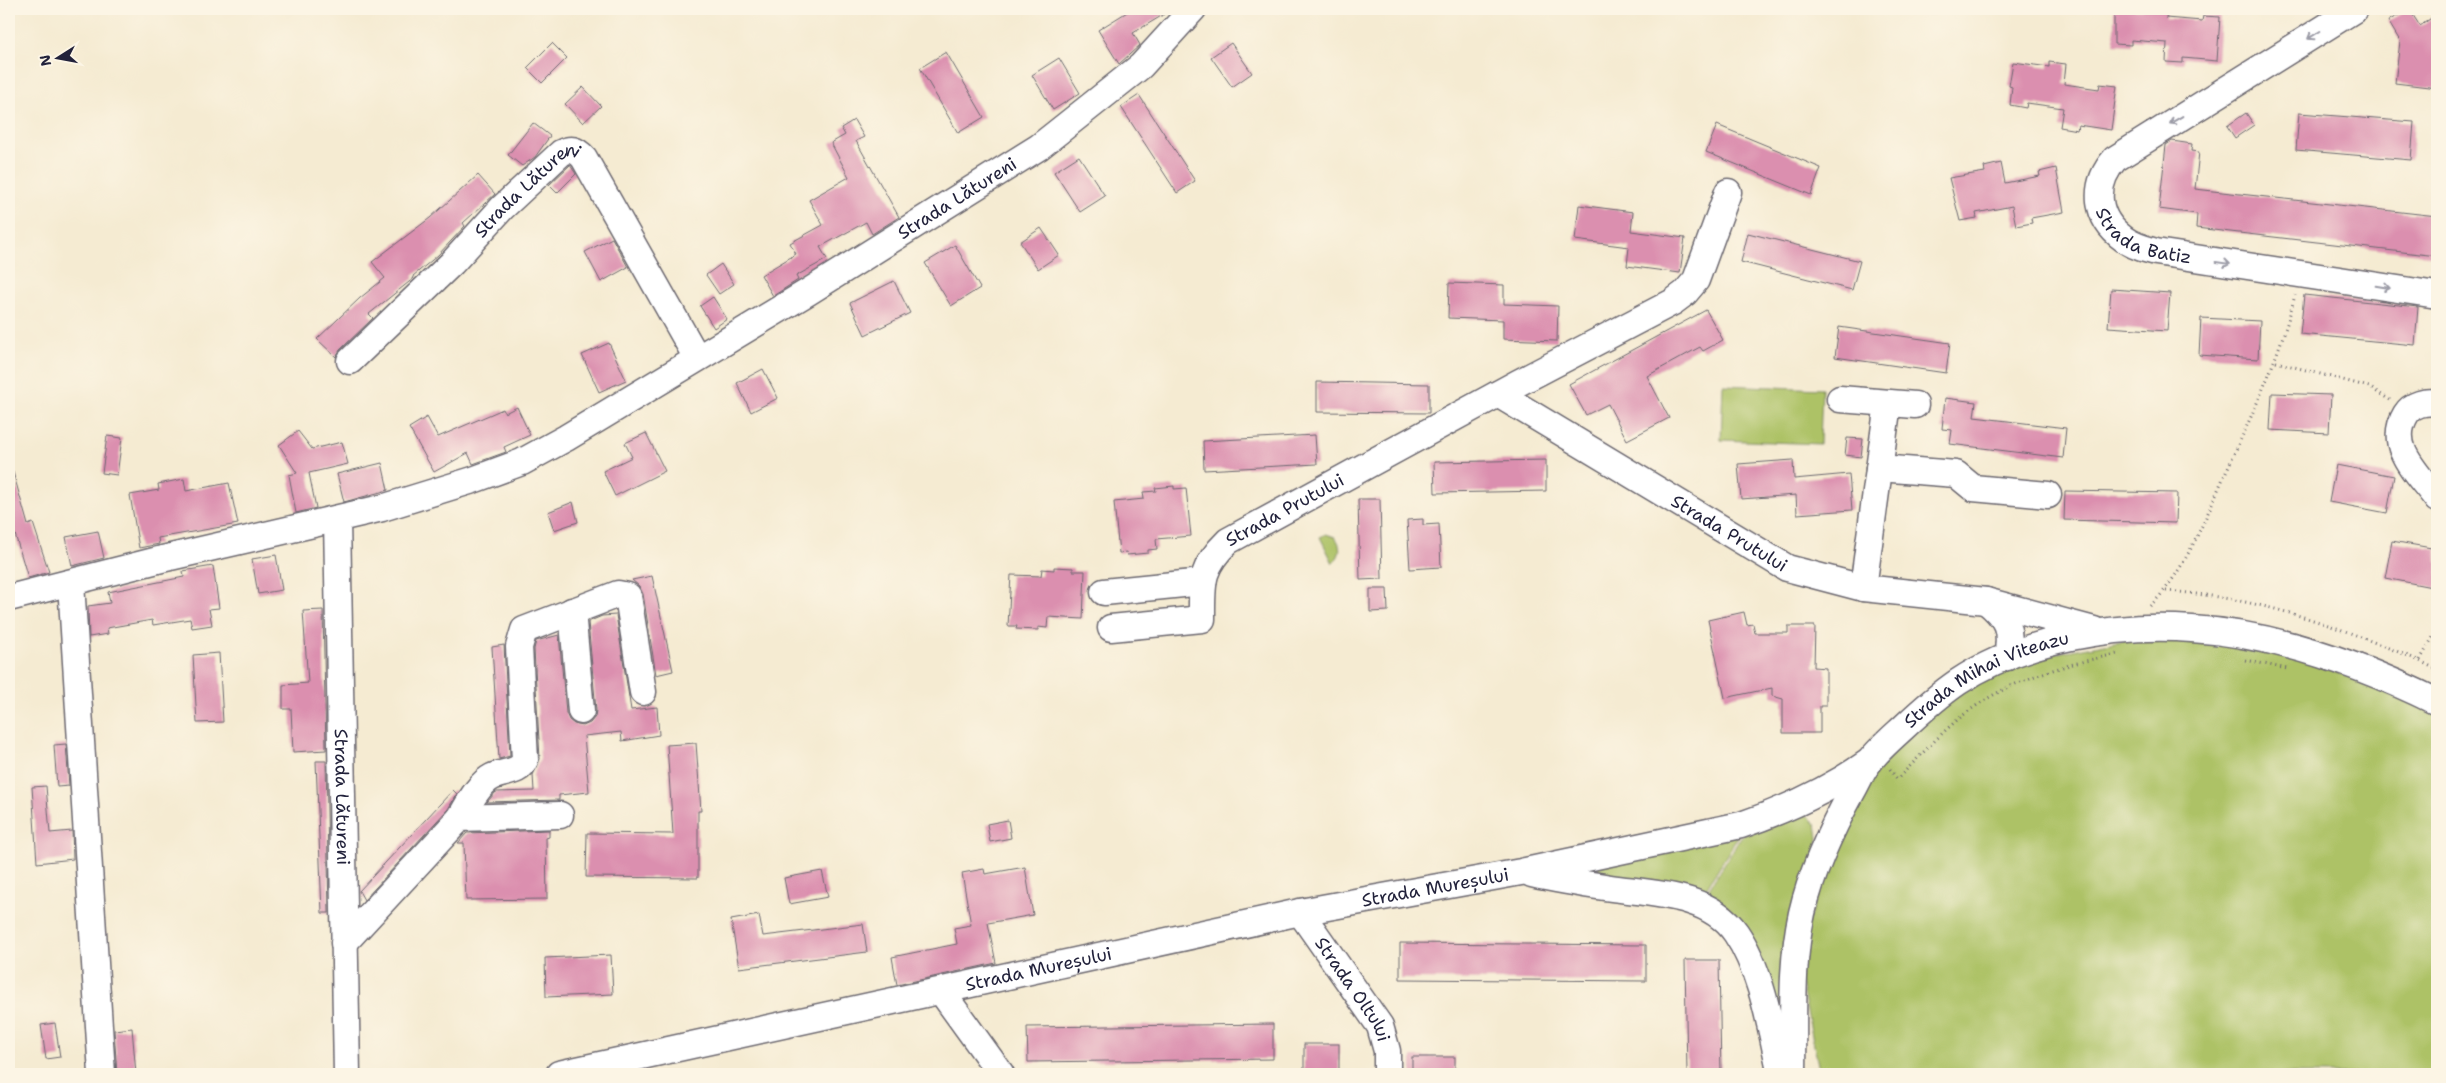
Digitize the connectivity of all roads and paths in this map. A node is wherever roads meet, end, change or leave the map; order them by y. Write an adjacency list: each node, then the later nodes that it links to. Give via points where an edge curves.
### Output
1 (1193, 9): 6 (street, Strada Lătureni, via 1141,66 1039,147)
2 (2355, 9): 4 (street, Strada Batiz, one-way to 4, via 2126,150 2106,170 2101,181 2101,207 2115,232 2125,240 2156,252)
3 (1728, 192): 9 (street, Strada Prutului, via 1696,280 1686,293 1659,311)
4 (2300, 274): 5 (street, Strada Batiz, one-way to 5); 8 (path)
5 (2437, 295)
6 (697, 358): 7 (street, Strada Lătureni, via 584,158 577,150 568,149 502,208 452,263); 18 (street, Strada Lătureni, via 522,462 422,497)
7 (350, 361)
8 (2276, 362): 14 (path, via 2369,386); 22 (path, via 2204,522)
9 (1498, 394): 19 (street, Strada Prutului, via 1228,541 1206,567); 21 (street, Strada Prutului, via 1773,561 1801,573)
10 (1840, 399): 11 (street)
11 (1888, 403): 13 (street); 15 (street)
12 (2437, 404): 14 (street, via 2418,404)
13 (1915, 405)
14 (2408, 411): 17 (street, via 2398,437 2401,450)
15 (1879, 468): 16 (street, via 1956,474 1973,488); 21 (street)
16 (2048, 495)
17 (2437, 499)
18 (337, 519): 20 (street, Strada Lătureni, via 162,558); 44 (street, Strada Lătureni)
19 (1203, 582): 23 (street); 27 (street, Strada Prutului, via 1202,620)
20 (71, 583): 24 (street, Strada Lătureni); 46 (street)
21 (1864, 588): 25 (street, Strada Prutului)
22 (2166, 591): 29 (path); 33 (path, via 2227,598 2290,612)
23 (1104, 592)
24 (9, 598)
25 (1986, 601): 29 (street, Strada Prutului); 31 (street, via 2006,619)
26 (572, 612): 36 (street, via 618,594 628,596); 38 (street); 41 (street, via 524,630 519,647 526,760 519,769 490,778 483,784)
27 (1111, 628)
28 (2437, 630): 33 (path)
29 (2113, 631): 31 (street, Strada Mihai Viteazu, via 2071,637); 37 (street, Strada Mihai Viteazu, via 2191,628 2253,637 2354,667)
30 (2118, 654): 39 (path, via 2069,664 1992,696 1951,725 1898,779)
31 (2007, 658): 39 (street, Strada Mihai Viteazu, via 1960,681 1938,696)
32 (2244, 659): 34 (path)
33 (2420, 660): 35 (path)
34 (2292, 670)
35 (2437, 670)
36 (643, 692)
37 (2437, 702)
38 (581, 711)
39 (1873, 757): 42 (street, Strada Mureșului, via 1818,794 1741,825); 52 (street, Strada Mihai Viteazu, via 1828,839 1802,912 1795,955)
40 (560, 815): 41 (street)
41 (460, 818): 44 (street)
42 (1522, 872): 43 (street, Strada Mureșului); 51 (street, Strada Mureșului, via 1674,897 1699,904 1719,916 1736,933 1749,958 1767,1011)
43 (1300, 912): 45 (street, Strada Mureșului); 50 (street, Strada Oltului, via 1380,1026 1387,1051)
44 (344, 943): 47 (street, Strada Lătureni)
45 (941, 991): 48 (street, Strada Mureșului); 49 (street)
46 (102, 1074)
47 (347, 1074)
48 (559, 1074)
49 (1000, 1074)
50 (1387, 1074)
51 (1780, 1074)
52 (1793, 1074)

